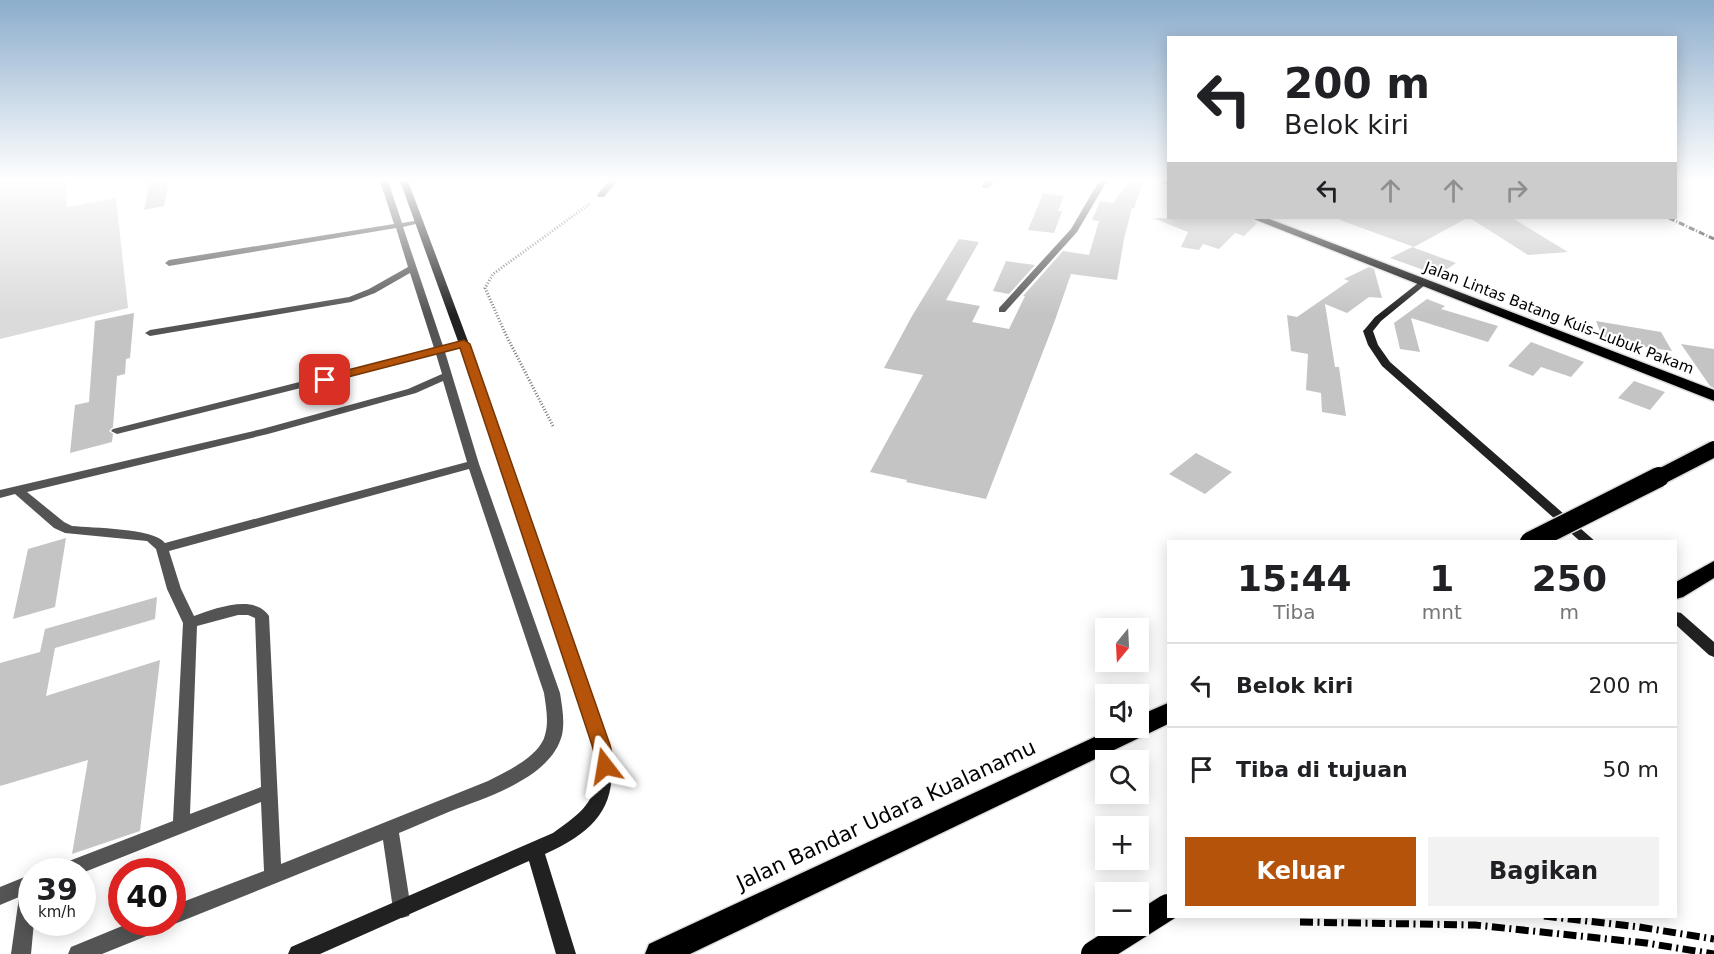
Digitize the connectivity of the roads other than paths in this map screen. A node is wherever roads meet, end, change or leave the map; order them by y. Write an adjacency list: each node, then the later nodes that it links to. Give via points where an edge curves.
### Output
1 (398, 225): 7 (street)
2 (395, 226): 6 (street)
3 (421, 226): 11 (street)
4 (1077, 226): 9 (street)
5 (1276, 226): 8 (highway, Jalan Lintas Batang Kuis–Lubuk Pakam)
6 (169, 263)
7 (412, 268): 10 (street, via 351,299); 12 (street)
8 (1422, 283): 14 (highway, Jalan Lintas Batang Kuis–Lubuk Pakam); 21 (street, via 1368,331 1373,345 1386,364)
9 (1002, 310)
10 (150, 333)
11 (464, 344): 12 (street); 34 (street, via 605,766 605,787 596,808 581,824)
12 (440, 351): 13 (street); 15 (street)
13 (446, 376): 17 (street); 18 (street, via 412,391 331,414)
14 (1714, 396)
15 (117, 431)
16 (1714, 449): 20 (highway, bridge)
17 (473, 464): 22 (street); 33 (street, via 552,693 555,728 549,745 535,762 514,776)
18 (18, 490): 19 (street); 22 (street, via 70,530 149,537)
19 (0, 494)
20 (1534, 540)
21 (1588, 540)
22 (162, 548): 26 (street, via 174,589)
23 (1714, 568): 24 (highway)
24 (1677, 591)
25 (1677, 618): 27 (street)
26 (190, 623): 31 (street, via 237,610 254,610 262,616); 32 (street)
27 (1714, 651)
28 (1167, 712): 29 (highway, Jalan Bandar Udara Kualanamu)
29 (1149, 722)
30 (1115, 738): 48 (highway, Jalan Bandar Udara Kualanamu)
31 (270, 792): 32 (street); 36 (street)
32 (181, 826): 35 (street)
33 (390, 829): 36 (street); 39 (street)
34 (535, 850): 39 (street); 47 (street)
35 (96, 859)
36 (273, 876): 41 (street)
37 (18, 889): 38 (street)
38 (0, 896)
39 (402, 909): 46 (street)
40 (1167, 909): 49 (highway, bridge)
41 (186, 910)
42 (24, 936): 44 (street)
43 (122, 936): 45 (street)
44 (21, 954)
45 (78, 954)
46 (298, 954)
47 (566, 954)
48 (659, 954)
49 (1094, 954)

